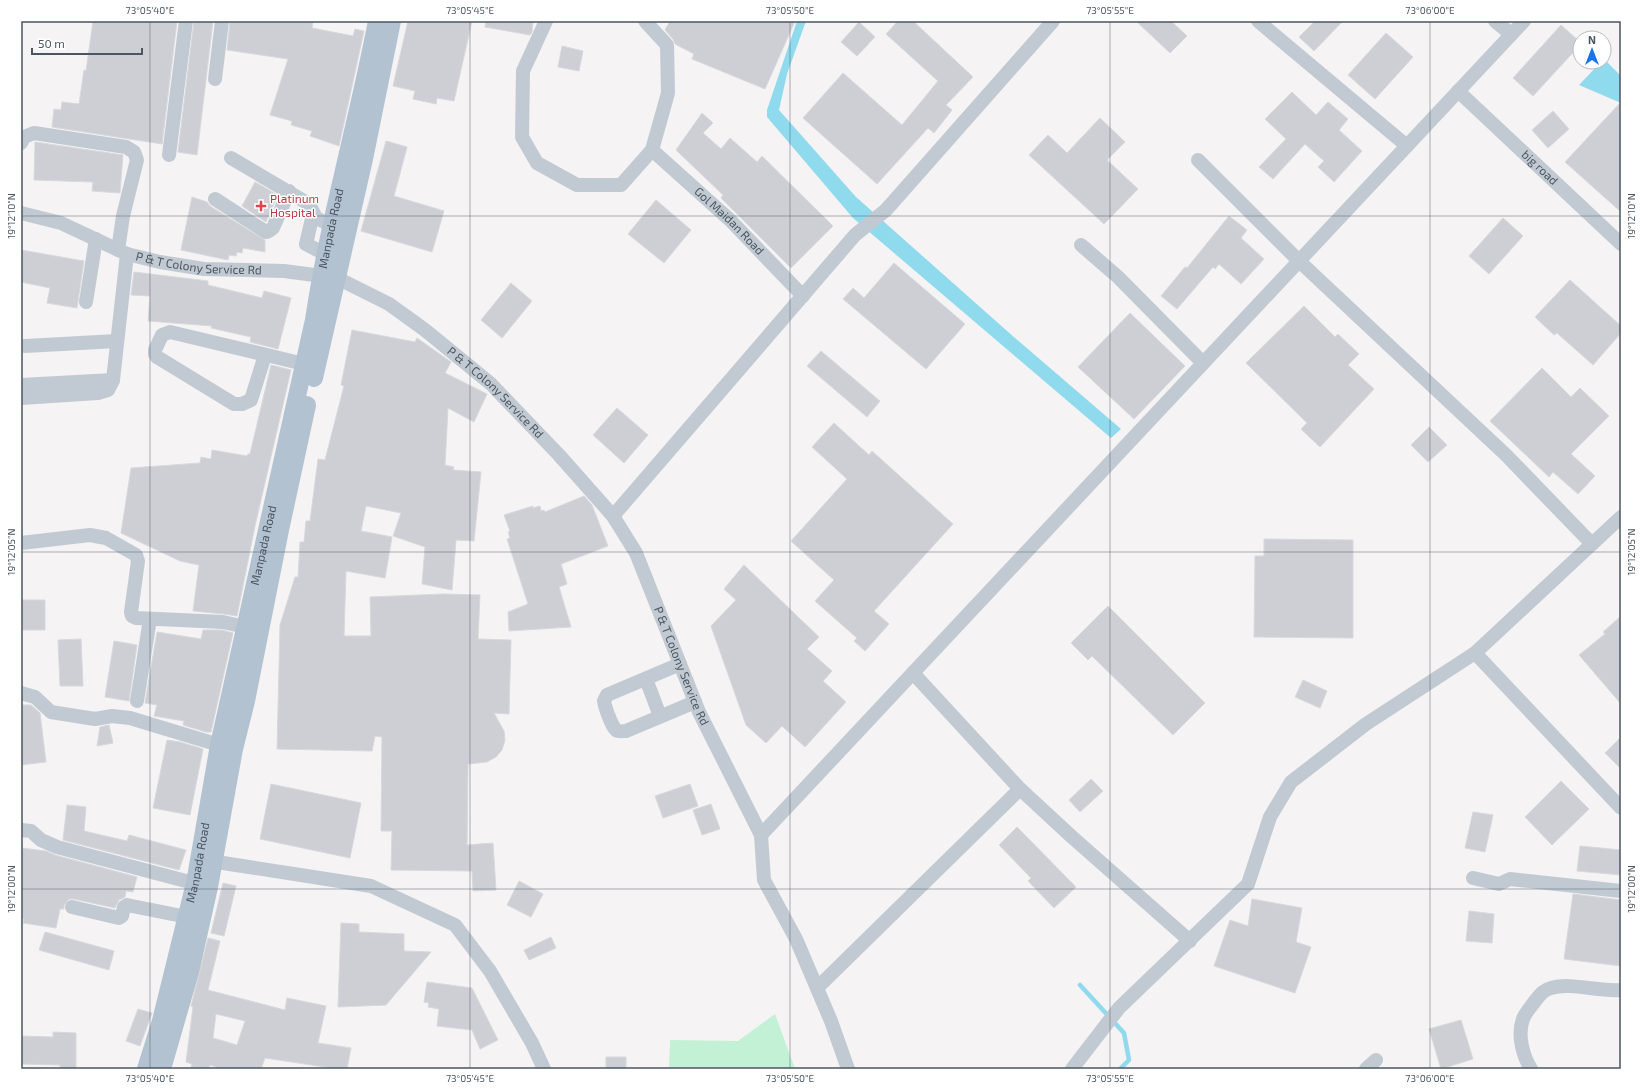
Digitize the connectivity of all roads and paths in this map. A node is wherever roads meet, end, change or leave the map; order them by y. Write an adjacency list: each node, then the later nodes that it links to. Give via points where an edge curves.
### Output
1 (186, 21): 17 (street)
2 (222, 21): 12 (street)
3 (377, 21): 18 (main road, Manpada Road)
4 (392, 21): 18 (main road, Manpada Road)
5 (546, 21): 16 (street, via 523,71 522,137 537,163 577,185 621,185)
6 (645, 21): 16 (street, via 667,45 668,92)
7 (1053, 21): 33 (street, via 886,210 855,235)
8 (1258, 21): 15 (street)
9 (1495, 21): 11 (street)
10 (1524, 21): 11 (street)
11 (1511, 34): 13 (street)
12 (215, 79)
13 (1458, 91): 15 (street); 27 (street, big road)
14 (21, 143): 29 (street, via 24,137 34,133 126,147 134,152 136,160 123,216)
15 (1407, 146): 31 (street)
16 (652, 150): 33 (street, Gol Maidan Road, via 730,220)
17 (169, 155)
18 (356, 157): 25 (main road, Manpada Road); 30 (main road, Manpada Road)
19 (231, 158): 21 (street)
20 (1198, 160): 31 (street)
21 (289, 192): 22 (street, via 270,232 266,232); 24 (street, via 309,204)
22 (215, 198)
23 (21, 213): 26 (street, P & T Colony Service Rd, via 60,223)
24 (314, 214): 25 (street, via 316,218); 30 (street, via 306,244)
25 (331, 225): 30 (main road, Manpada Road)
26 (96, 239): 29 (street, P & T Colony Service Rd); 34 (street)
27 (1621, 244)
28 (1081, 245): 38 (street, via 1118,277)
29 (122, 252): 32 (street, P & T Colony Service Rd, via 204,269 284,272); 35 (street)
30 (333, 256): 32 (main road, Manpada Road)
31 (1299, 261): 38 (street); 47 (street, via 1506,455)
32 (329, 277): 39 (main road, Manpada Road, via 314,320); 42 (main road, Manpada Road); 44 (street, P & T Colony Service Rd, via 389,304 491,384)
33 (803, 296): 44 (street)
34 (86, 302)
35 (117, 341): 36 (street); 40 (street)
36 (25, 346)
37 (265, 355): 37 (street, via 251,400 234,404 158,357 155,350 162,334 170,332); 39 (street)
38 (1203, 363): 52 (street)
39 (304, 364): 42 (main road, Manpada Road)
40 (113, 380): 41 (street); 43 (street, via 108,390 98,394)
41 (21, 385)
42 (303, 397): 49 (main road, Manpada Road)
43 (21, 398)
44 (613, 516): 51 (street, P & T Colony Service Rd, via 636,553)
45 (1621, 517): 47 (street)
46 (21, 543): 48 (street, via 90,535 106,538 130,551 138,561 132,616)
47 (1592, 544): 50 (street)
48 (150, 619): 49 (street, via 223,622); 55 (street)
49 (253, 628): 58 (main road, Manpada Road)
50 (1475, 653): 60 (street); 69 (street, via 1366,724 1291,782 1270,817 1248,884)
51 (680, 664): 53 (street); 56 (street, P & T Colony Service Rd)
52 (913, 673): 59 (street); 62 (street)
53 (646, 679): 57 (street); 57 (street, via 607,695 605,707 615,729 620,732)
54 (21, 693): 58 (street, via 35,697 51,712 95,719 112,716 130,718)
55 (137, 701)
56 (695, 702): 57 (street); 62 (street, P & T Colony Service Rd)
57 (660, 716)
58 (227, 747): 63 (main road, Manpada Road)
59 (1020, 788): 69 (street); 70 (street)
60 (1621, 808)
61 (21, 830): 65 (street, via 31,831 41,840 57,847)
62 (761, 835): 70 (street, via 764,880 796,939)
63 (206, 861): 65 (main road, Manpada Road); 73 (street, via 371,886 455,925 490,971 532,1043)
64 (1472, 878): 66 (street, via 1499,884 1510,879)
65 (202, 885): 68 (main road, Manpada Road)
66 (1621, 892)
67 (72, 907): 68 (street, via 119,918 127,905)
68 (194, 919): 72 (main road, Manpada Road)
69 (1190, 941): 75 (street, via 1115,1013)
70 (817, 988): 74 (street)
71 (1621, 990): 76 (street, via 1561,986 1542,992 1523,1019 1520,1032 1526,1061)
72 (154, 1068)
73 (544, 1069)
74 (848, 1069)
75 (1072, 1069)
76 (1531, 1069)

